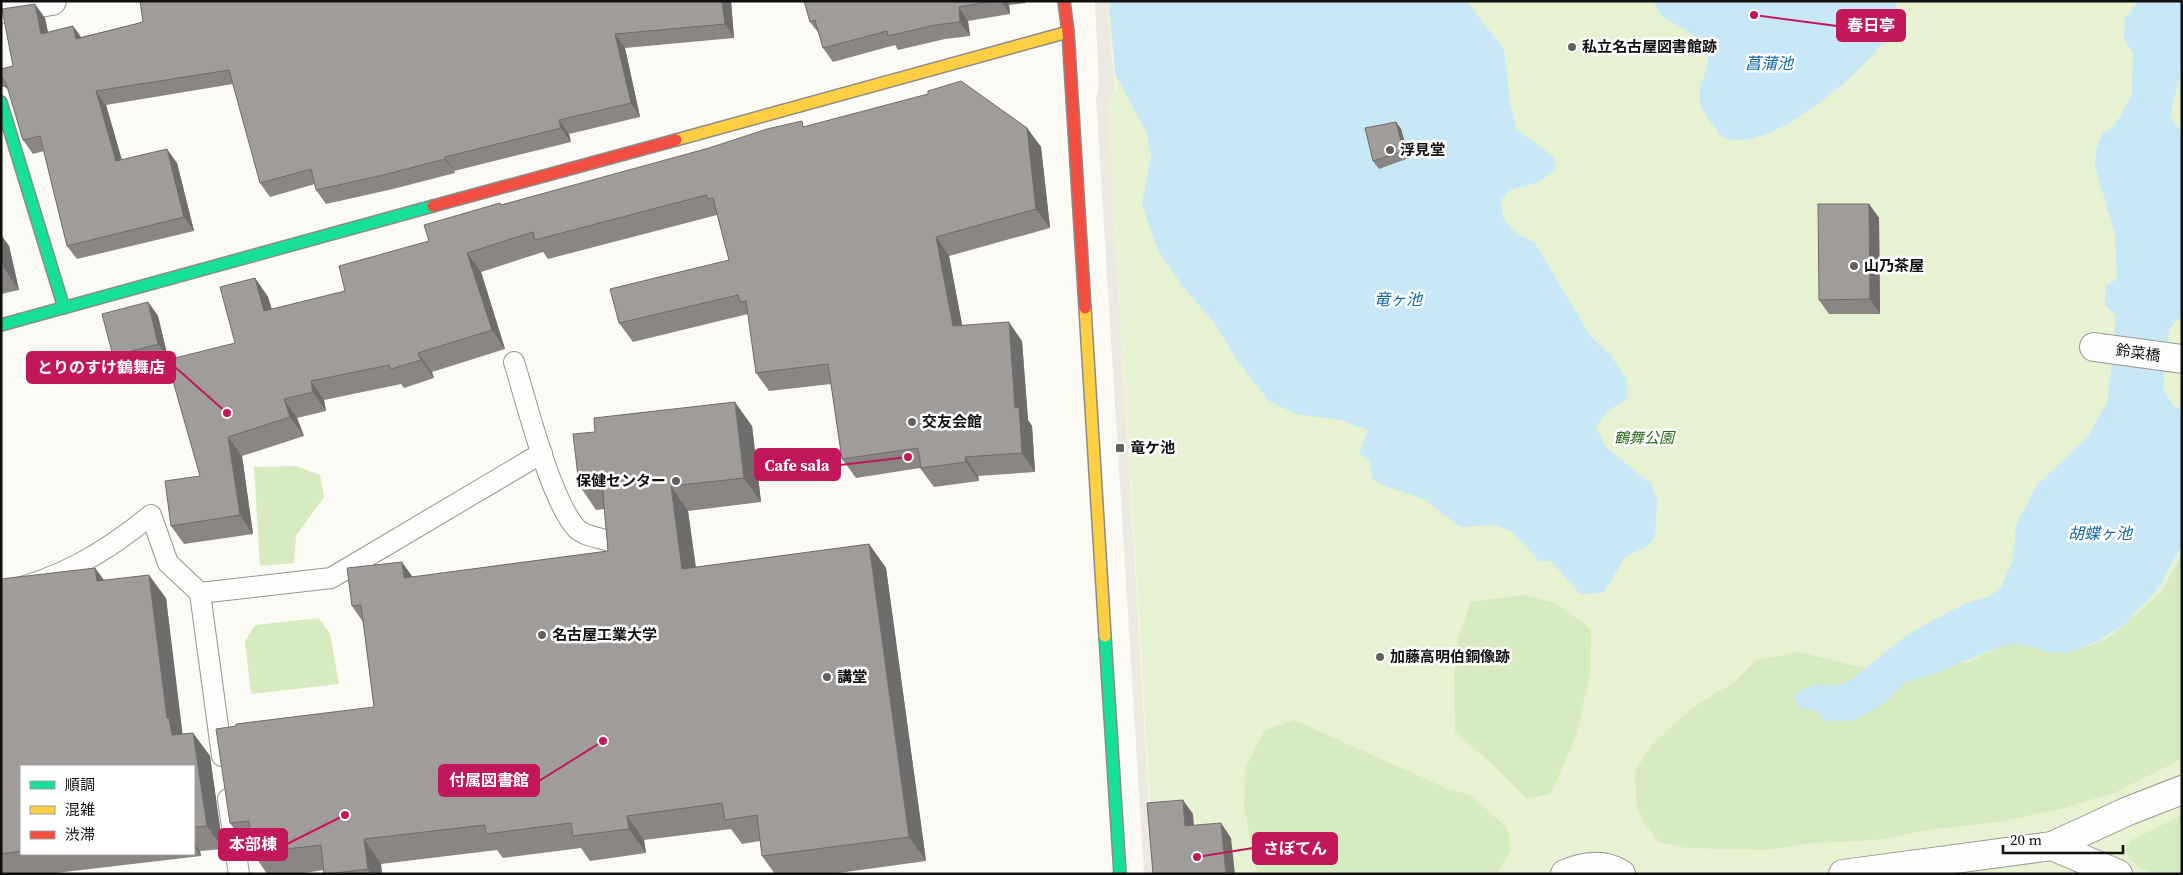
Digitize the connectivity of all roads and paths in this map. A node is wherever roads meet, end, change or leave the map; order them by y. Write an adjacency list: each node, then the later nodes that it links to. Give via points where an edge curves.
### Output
1 (52, 1): 3 (street)
2 (1064, 1): 4 (street)
3 (1, 9)
4 (1068, 32): 6 (street); 18 (street)
5 (1, 102): 6 (street)
6 (64, 308): 7 (street)
7 (1, 325)
8 (2094, 347): 9 (street, 鈴菜橋)
9 (2182, 358)
10 (514, 362): 11 (lane)
11 (542, 453): 12 (lane, via 561,503 578,530); 14 (lane, via 331,578)
12 (609, 541)
13 (1, 592): 14 (lane, via 28,586 94,558 151,515 168,564)
14 (200, 593): 17 (lane)
15 (2182, 790): 16 (street)
16 (2052, 846): 21 (street); 22 (street)
17 (240, 874)
18 (1120, 874)
19 (1565, 874): 20 (street, via 1583,867 1600,867)
20 (1621, 874)
21 (1844, 874)
22 (2118, 874)

